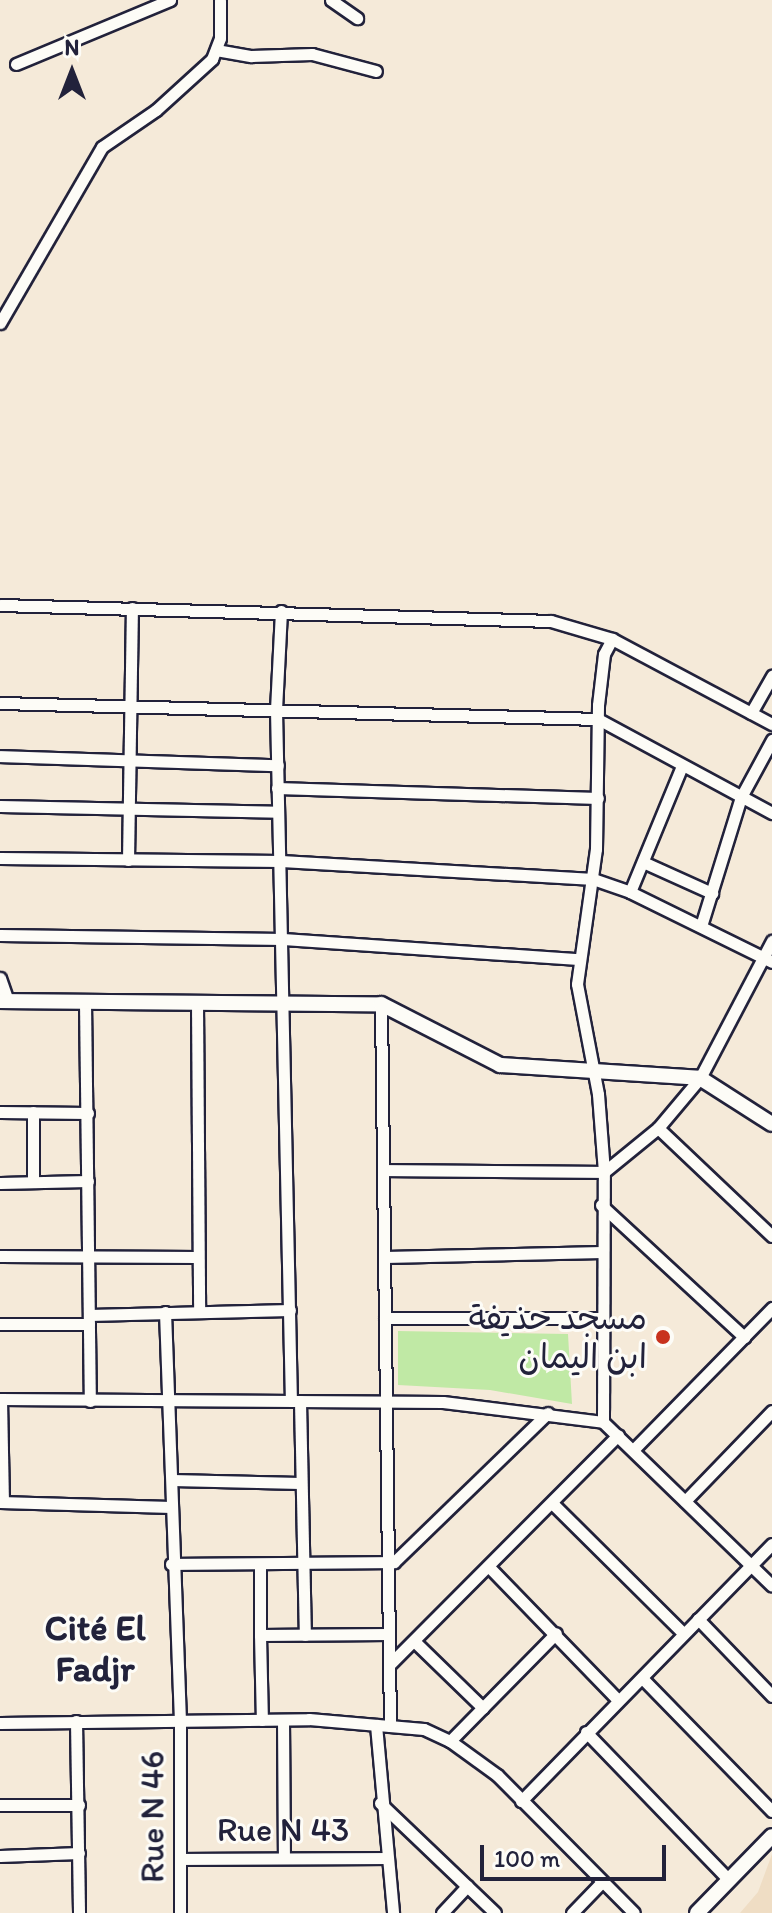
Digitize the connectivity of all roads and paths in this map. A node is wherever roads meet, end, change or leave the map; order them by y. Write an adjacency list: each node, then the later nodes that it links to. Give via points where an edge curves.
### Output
1 (170, 0): 6 (street)
2 (220, 0): 5 (street)
3 (331, 0): 4 (street)
4 (357, 18)
5 (216, 50): 7 (street, via 251,56 312,54); 8 (street, via 156,110 102,147)
6 (16, 64)
7 (376, 71)
8 (0, 323)
9 (0, 605): 10 (street)
10 (132, 608): 11 (street); 15 (street)
11 (281, 611): 12 (street, via 551,621); 16 (street)
12 (612, 639): 17 (street); 18 (street, via 604,654)
13 (772, 676): 17 (street)
14 (0, 703): 15 (street)
15 (131, 707): 16 (street); 22 (street)
16 (276, 710): 18 (street); 23 (street)
17 (751, 713): 19 (street)
18 (598, 719): 24 (street); 27 (street)
19 (772, 724)
20 (772, 740): 26 (street)
21 (0, 756): 22 (street)
22 (133, 758): 23 (street); 29 (street)
23 (278, 765): 25 (street)
24 (682, 766): 26 (street); 35 (street)
25 (277, 788): 27 (street); 30 (street)
26 (741, 797): 31 (street); 38 (street)
27 (598, 798): 36 (street)
28 (0, 806): 29 (street)
29 (131, 807): 30 (street); 33 (street)
30 (278, 812): 34 (street)
31 (772, 813)
32 (0, 858): 33 (street)
33 (128, 860): 34 (street)
34 (281, 861): 36 (street); 41 (street)
35 (643, 862): 37 (street); 38 (street)
36 (593, 879): 37 (street); 43 (street)
37 (630, 892): 39 (street)
38 (712, 893): 39 (street)
39 (701, 926): 44 (street)
40 (0, 935): 41 (street)
41 (283, 939): 43 (street); 49 (street)
42 (772, 941): 44 (street)
43 (578, 959): 51 (street, via 577,984)
44 (768, 960): 52 (street)
45 (0, 978): 46 (street)
46 (4, 1001): 47 (street)
47 (85, 1002): 48 (street); 55 (street)
48 (197, 1003): 49 (street); 68 (street)
49 (285, 1003): 50 (street); 72 (street)
50 (381, 1004): 51 (street, via 500,1065); 58 (street)
51 (593, 1069): 52 (street); 59 (street)
52 (700, 1078): 56 (street); 57 (street)
53 (0, 1112): 54 (street)
54 (33, 1112): 55 (street); 61 (street)
55 (88, 1113): 60 (street)
56 (772, 1124)
57 (658, 1128): 59 (street); 64 (street)
58 (384, 1170): 59 (street); 69 (street)
59 (604, 1172): 63 (street)
60 (88, 1181): 61 (street); 67 (street)
61 (33, 1182): 62 (street)
62 (0, 1183)
63 (601, 1205): 65 (street); 78 (street)
64 (772, 1236)
65 (602, 1252): 69 (street); 75 (street)
66 (0, 1256): 67 (street)
67 (89, 1256): 68 (street); 76 (street)
68 (198, 1257): 71 (street)
69 (385, 1257): 74 (street)
70 (772, 1308): 78 (street)
71 (199, 1310): 72 (street); 73 (street)
72 (290, 1310): 82 (street)
73 (165, 1312): 76 (street); 83 (street, Rue N 46)
74 (385, 1318): 75 (street); 80 (street)
75 (601, 1318): 86 (street)
76 (89, 1319): 77 (street); 81 (street)
77 (0, 1324)
78 (744, 1337): 88 (street)
79 (0, 1399): 81 (street); 92 (street)
80 (386, 1400): 82 (street); 85 (street); 98 (street)
81 (90, 1401): 83 (street)
82 (296, 1401): 83 (street); 90 (street)
83 (170, 1403): 89 (street, Rue N 46)
84 (772, 1411): 91 (street)
85 (548, 1413): 86 (street); 98 (street, via 406,1555)
86 (603, 1422): 87 (street)
87 (618, 1435): 88 (street); 93 (street)
88 (633, 1450): 91 (street)
89 (172, 1480): 90 (street); 94 (street, Rue N 46)
90 (300, 1483): 100 (street)
91 (685, 1501): 99 (street)
92 (1, 1502): 94 (street)
93 (553, 1504): 101 (street); 105 (street)
94 (171, 1507): 96 (street, Rue N 46)
95 (772, 1544): 99 (street)
96 (171, 1564): 97 (street); 118 (street, Rue N 46)
97 (260, 1564): 100 (street); 107 (street)
98 (387, 1564): 100 (street); 106 (street)
99 (751, 1564): 102 (street); 103 (street)
100 (303, 1565): 108 (street)
101 (490, 1568): 104 (street); 109 (street)
102 (772, 1586)
103 (698, 1619): 105 (street); 112 (street)
104 (556, 1633): 113 (street); 114 (street)
105 (683, 1633): 111 (street)
106 (389, 1634): 108 (street); 110 (street)
107 (260, 1635): 108 (street); 115 (street)
108 (305, 1635)
109 (414, 1641): 110 (street); 114 (street)
110 (390, 1664): 121 (street)
111 (642, 1678): 113 (street); 128 (street)
112 (772, 1696)
113 (618, 1700): 122 (street)
114 (483, 1708): 123 (street)
115 (262, 1720): 116 (street); 118 (street)
116 (283, 1720): 120 (street); 132 (street)
117 (76, 1721): 118 (street); 119 (street); 127 (street)
118 (180, 1722): 134 (street, Rue N 46)
119 (0, 1723)
120 (376, 1725): 121 (street); 125 (street)
121 (390, 1726): 123 (street, via 424,1729)
122 (586, 1732): 124 (street); 135 (street)
123 (450, 1741): 124 (street)
124 (521, 1801): 136 (street)
125 (380, 1803): 133 (street); 137 (street)
126 (0, 1805): 127 (street)
127 (79, 1805): 130 (street)
128 (772, 1811)
129 (772, 1836): 135 (street)
130 (79, 1853): 131 (street); 138 (street)
131 (0, 1856)
132 (284, 1857): 133 (street, Rue N 43); 134 (street, Rue N 43)
133 (386, 1858): 140 (street)
134 (180, 1859): 139 (street, Rue N 46)
135 (729, 1880): 145 (street)
136 (601, 1883): 143 (street); 144 (street)
137 (467, 1886): 141 (street); 142 (street)
138 (79, 1913)
139 (180, 1913)
140 (393, 1913)
141 (442, 1913)
142 (495, 1913)
143 (572, 1913)
144 (634, 1913)
145 (697, 1913)

